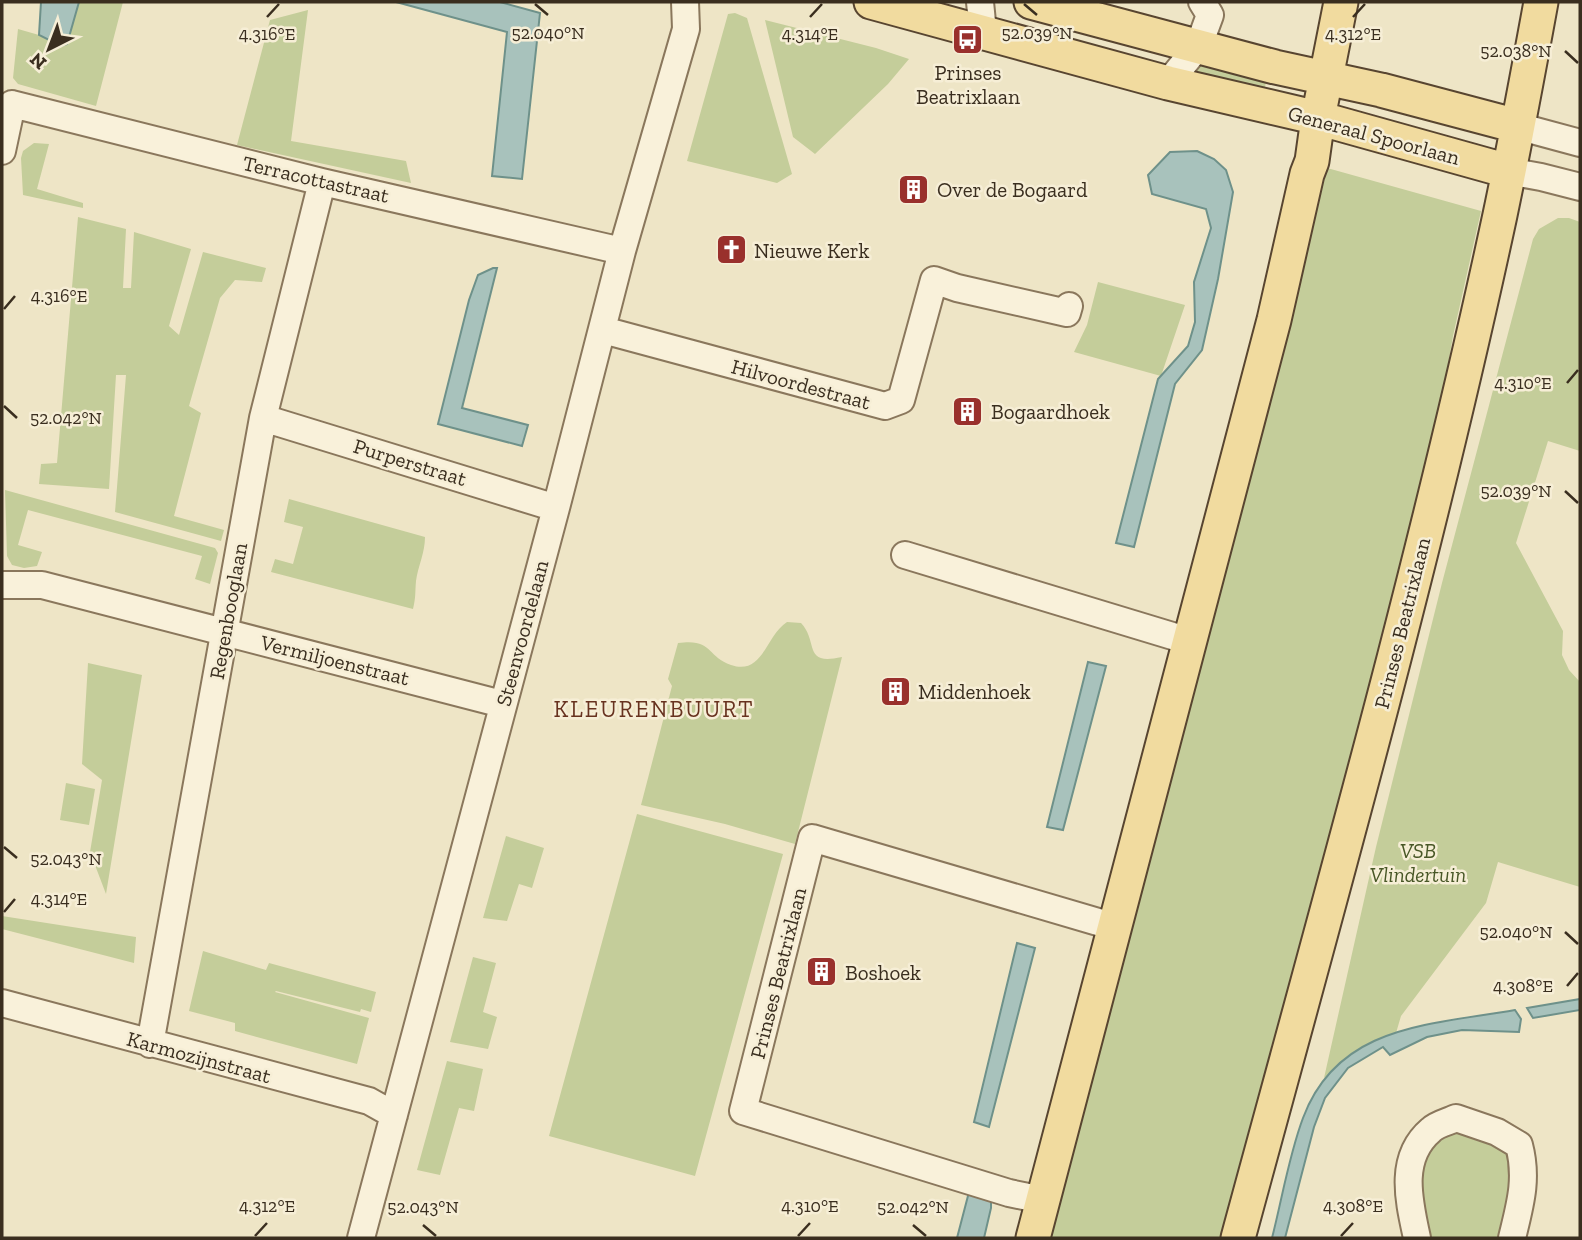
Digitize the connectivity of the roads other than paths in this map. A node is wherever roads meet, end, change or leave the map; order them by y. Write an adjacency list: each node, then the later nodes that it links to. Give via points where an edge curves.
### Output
1 (685, 2): 9 (street, Steenvoordelaan)
2 (703, 2): 9 (street, Steenvoordelaan)
3 (871, 2): 8 (main road, Generaal Spoorlaan)
4 (1031, 2): 10 (main road, Generaal Spoorlaan)
5 (1202, 2): 10 (street, via 1210,15)
6 (1341, 2): 11 (main road)
7 (1541, 2): 14 (main road, Prinses Beatrixlaan)
8 (981, 17): 12 (main road, Generaal Spoorlaan)
9 (686, 29): 20 (street, Steenvoordelaan)
10 (1199, 45): 11 (main road, Generaal Spoorlaan); 12 (street)
11 (1326, 76): 13 (main road); 14 (main road, Generaal Spoorlaan)
12 (1168, 83): 13 (main road, Generaal Spoorlaan)
13 (1318, 118): 17 (main road, Generaal Spoorlaan); 28 (main road, via 1292,249)
14 (1517, 126): 15 (street, Generaal Spoorlaan); 17 (main road, Prinses Beatrixlaan)
15 (1580, 143)
16 (2, 151): 18 (street, Terracottastraat, via 12,104)
17 (1508, 171): 19 (street, Generaal Spoorlaan); 37 (main road, Prinses Beatrixlaan, via 1458,397 1366,765)
18 (321, 182): 20 (street, Terracottastraat); 23 (street, Regenbooglaan)
19 (1580, 187)
20 (622, 251): 22 (street, Steenvoordelaan)
21 (1069, 306): 22 (street, Hilvoordestraat, via 1067,313 934,280 901,400 885,407)
22 (603, 330): 24 (street, Steenvoordelaan)
23 (263, 418): 24 (street, Purperstraat); 27 (street, Regenbooglaan)
24 (556, 508): 29 (street, Steenvoordelaan)
25 (905, 555): 28 (street)
26 (2, 587): 27 (street, Vermiljoenstraat, via 42,585)
27 (224, 632): 29 (street, Vermiljoenstraat); 32 (street, Regenbooglaan)
28 (1189, 641): 30 (main road)
29 (502, 704): 33 (street, Steenvoordelaan)
30 (1115, 927): 34 (main road); 34 (street, Prinses Beatrixlaan, via 812,838 744,1111)
31 (2, 1003): 32 (street, Karmozijnstraat)
32 (150, 1044): 33 (street, Karmozijnstraat, via 369,1101)
33 (394, 1115): 35 (street, Steenvoordelaan)
34 (1043, 1200): 36 (main road)
35 (360, 1238)
36 (1033, 1238)
37 (1238, 1238)
38 (1417, 1238): 39 (street, via 1407,1190 1413,1152 1432,1128 1455,1118 1519,1145 1524,1165 1522,1197)
39 (1511, 1238)

